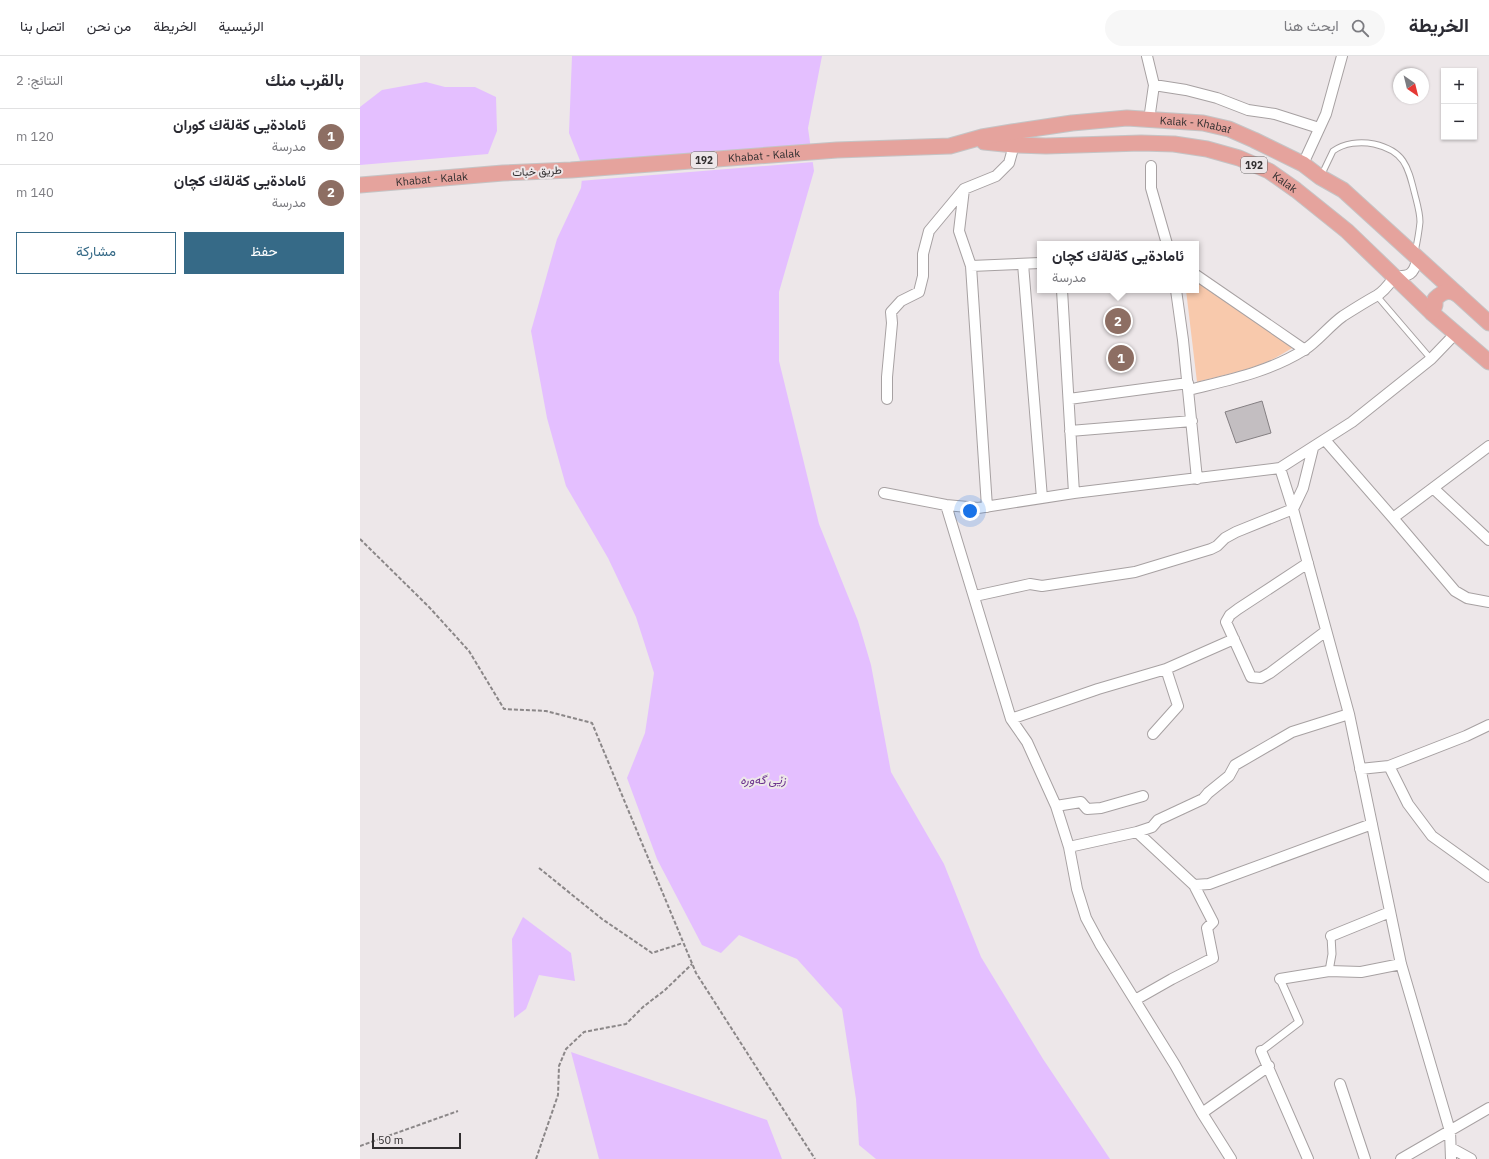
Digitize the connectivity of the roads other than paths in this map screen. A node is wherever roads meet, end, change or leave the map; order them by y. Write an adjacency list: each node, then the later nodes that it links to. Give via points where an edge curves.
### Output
1 (1147, 56): 3 (street)
2 (1342, 56): 5 (street, via 1330,102)
3 (1154, 85): 4 (street); 5 (street, via 1217,98 1248,110 1275,114)
4 (1150, 120): 7 (main road, Kalak - Khabat / 192, via 1127,118 1072,123 982,137); 9 (main road, Kalak - Khabat / 192, via 1203,123 1228,129)
5 (1319, 128): 9 (street)
6 (1014, 145): 7 (main road, Kalak / 192, via 980,141); 15 (street, via 1009,163 996,176); 21 (main road, Kalak / 192, via 1174,144 1207,149 1239,158 1270,171 1296,190 1347,231)
7 (950, 146): 8 (main road, Kalak - Khabat / 192)
8 (837, 150): 11 (main road, Khabat - Kalak / 192)
9 (1303, 164): 13 (main road, Kalak - Khabat / 192)
10 (1150, 166): 16 (street, via 1151,188)
11 (571, 170): 12 (main road, طريق خبات)
12 (503, 173): 14 (main road, Khabat - Kalak)
13 (1320, 177): 17 (main road, Kalak - Khabat / 192, via 1343,190); 17 (lane, via 1333,151 1351,144 1364,142 1378,145 1400,157 1407,166 1420,221)
14 (360, 185)
15 (964, 189): 20 (street, via 959,231); 34 (street, via 929,231 923,254 923,276 919,292 901,301 891,312)
16 (1166, 241)
17 (1415, 256): 21 (street, via 1418,260 1411,274); 25 (main road, Kalak - Khabat / 192)
18 (1037, 263): 19 (street)
19 (1023, 264): 20 (street); 46 (street)
20 (971, 266): 48 (street)
21 (1395, 276): 26 (street); 27 (main road, Kalak / 192)
22 (1199, 277): 30 (street)
23 (1062, 293): 35 (street)
24 (1176, 293): 33 (street)
25 (1457, 294): 27 (main road, via 1451,290 1438,295); 28 (main road, Kalak - Khabat / 192)
26 (1377, 296): 30 (street, via 1332,324); 31 (lane)
27 (1432, 314): 29 (main road, Kalak / 192)
28 (1489, 324)
29 (1456, 333): 31 (street); 32 (main road, Kalak / 192)
30 (1305, 350): 33 (street, via 1270,368 1235,378)
31 (1431, 359): 38 (street, via 1352,422)
32 (1489, 362)
33 (1188, 386): 35 (street); 36 (street)
34 (887, 399)
35 (1069, 399): 37 (street)
36 (1192, 421): 37 (street); 42 (street)
37 (1070, 431): 45 (street)
38 (1325, 440): 40 (street); 50 (street)
39 (1489, 446): 43 (street)
40 (1313, 448): 41 (street); 49 (street, via 1303,488)
41 (1280, 468): 42 (street); 49 (street)
42 (1197, 479): 45 (street)
43 (1433, 488): 50 (street); 51 (street)
44 (884, 493): 47 (street)
45 (1074, 493): 46 (street)
46 (1042, 498): 48 (street)
47 (946, 505): 48 (street); 53 (street)
48 (987, 507)
49 (1294, 509): 52 (street); 53 (street, via 1236,532 1211,550 1135,572 1042,586 1030,584)
50 (1394, 518): 54 (street, via 1455,591 1467,598)
51 (1489, 540)
52 (1308, 563): 55 (street); 56 (street, via 1230,615 1226,622)
53 (975, 596): 59 (street)
54 (1489, 602)
55 (1326, 631): 56 (street, via 1261,678 1251,677); 58 (street)
56 (1234, 638): 57 (street)
57 (1166, 669): 59 (street); 61 (street, via 1178,706)
58 (1349, 714): 63 (street); 67 (street, via 1292,732 1235,765 1229,776 1203,799 1158,820 1152,828)
59 (1012, 719): 65 (street, via 1027,742)
60 (1489, 725): 62 (street)
61 (1153, 734)
62 (1389, 766): 63 (street); 69 (street, via 1408,804 1432,836)
63 (1360, 769): 66 (street)
64 (1143, 796): 65 (street, via 1101,808 1087,809 1081,802)
65 (1056, 806): 68 (street)
66 (1372, 824): 70 (street, via 1209,884); 71 (street)
67 (1136, 832): 68 (street); 70 (street)
68 (1069, 847): 76 (street, via 1086,918)
69 (1489, 877)
70 (1194, 885): 76 (street, via 1213,922 1207,928 1213,958)
71 (1390, 912): 72 (street); 73 (street)
72 (1331, 936): 74 (street, via 1332,954)
73 (1400, 964): 74 (street, via 1361,972); 82 (street)
74 (1329, 971): 75 (street)
75 (1280, 979): 77 (street, via 1299,1022)
76 (1135, 1000): 81 (street)
77 (1262, 1051): 78 (street)
78 (1268, 1066): 81 (street); 85 (street)
79 (1340, 1084): 86 (street)
80 (1489, 1108): 82 (street)
81 (1202, 1113): 84 (street)
82 (1450, 1131): 83 (street); 87 (street)
83 (1451, 1148): 88 (street); 89 (street)
84 (1231, 1159)
85 (1308, 1159)
86 (1365, 1159)
87 (1402, 1159)
88 (1451, 1159)
89 (1471, 1159)

